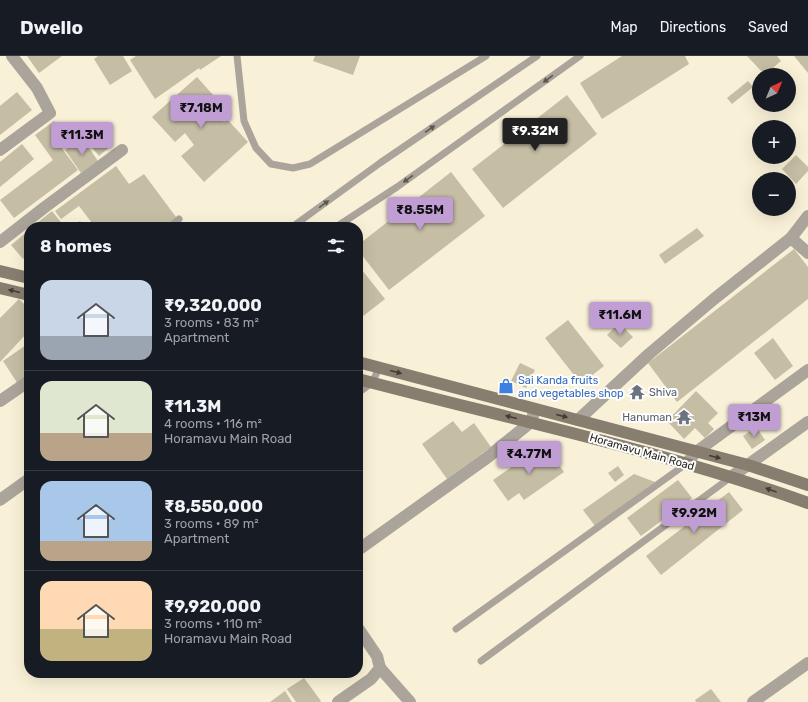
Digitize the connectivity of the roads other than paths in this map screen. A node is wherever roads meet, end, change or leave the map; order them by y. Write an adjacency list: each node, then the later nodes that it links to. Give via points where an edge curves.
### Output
1 (12, 56): 6 (street, via 37,88 50,113)
2 (237, 56): 3 (lane, via 244,121 256,148 271,164 293,168 310,164)
3 (486, 56)
4 (537, 56): 12 (lane, one-way to 4, via 380,163)
5 (580, 56): 13 (lane, one-way to 13, via 397,187)
6 (0, 150)
7 (122, 150): 10 (street)
8 (808, 216): 15 (street)
9 (180, 219): 11 (lane)
10 (25, 222)
11 (176, 222)
12 (299, 222)
13 (344, 222)
14 (24, 223): 16 (street)
15 (791, 238): 17 (street); 31 (street, via 649,354)
16 (0, 242)
17 (808, 253)
18 (0, 271): 19 (main road)
19 (24, 277)
20 (0, 288): 21 (main road, one-way to 20)
21 (24, 294)
22 (363, 363): 23 (main road, Horamavu Main Road)
23 (379, 368): 26 (lane); 30 (main road, Horamavu Main Road, one-way to 30)
24 (808, 370): 34 (street)
25 (363, 380): 26 (main road, Horamavu Main Road)
26 (372, 383): 28 (lane); 32 (main road, Horamavu Main Road, one-way to 26)
27 (24, 385): 29 (street)
28 (363, 389)
29 (0, 402)
30 (535, 409): 31 (main road, Horamavu Main Road, one-way to 31); 32 (street)
31 (578, 420): 34 (main road, Horamavu Main Road)
32 (531, 422): 35 (main road, Horamavu Main Road); 42 (street, via 488,457)
33 (808, 422): 36 (street)
34 (696, 452): 35 (street); 36 (main road, Horamavu Main Road, one-way to 36)
35 (686, 464): 37 (main road, Horamavu Main Road); 43 (lane)
36 (748, 465): 37 (street); 39 (main road, Horamavu Main Road)
37 (731, 477): 41 (main road, Horamavu Main Road, one-way to 37); 45 (lane)
38 (24, 483): 40 (street)
39 (808, 485)
40 (0, 500)
41 (808, 503)
42 (363, 546)
43 (456, 629)
44 (363, 635): 47 (street, via 377,656)
45 (481, 661)
46 (808, 662): 50 (street)
47 (380, 668): 48 (street, via 371,679); 49 (street)
48 (338, 702)
49 (410, 702)
50 (753, 702)

